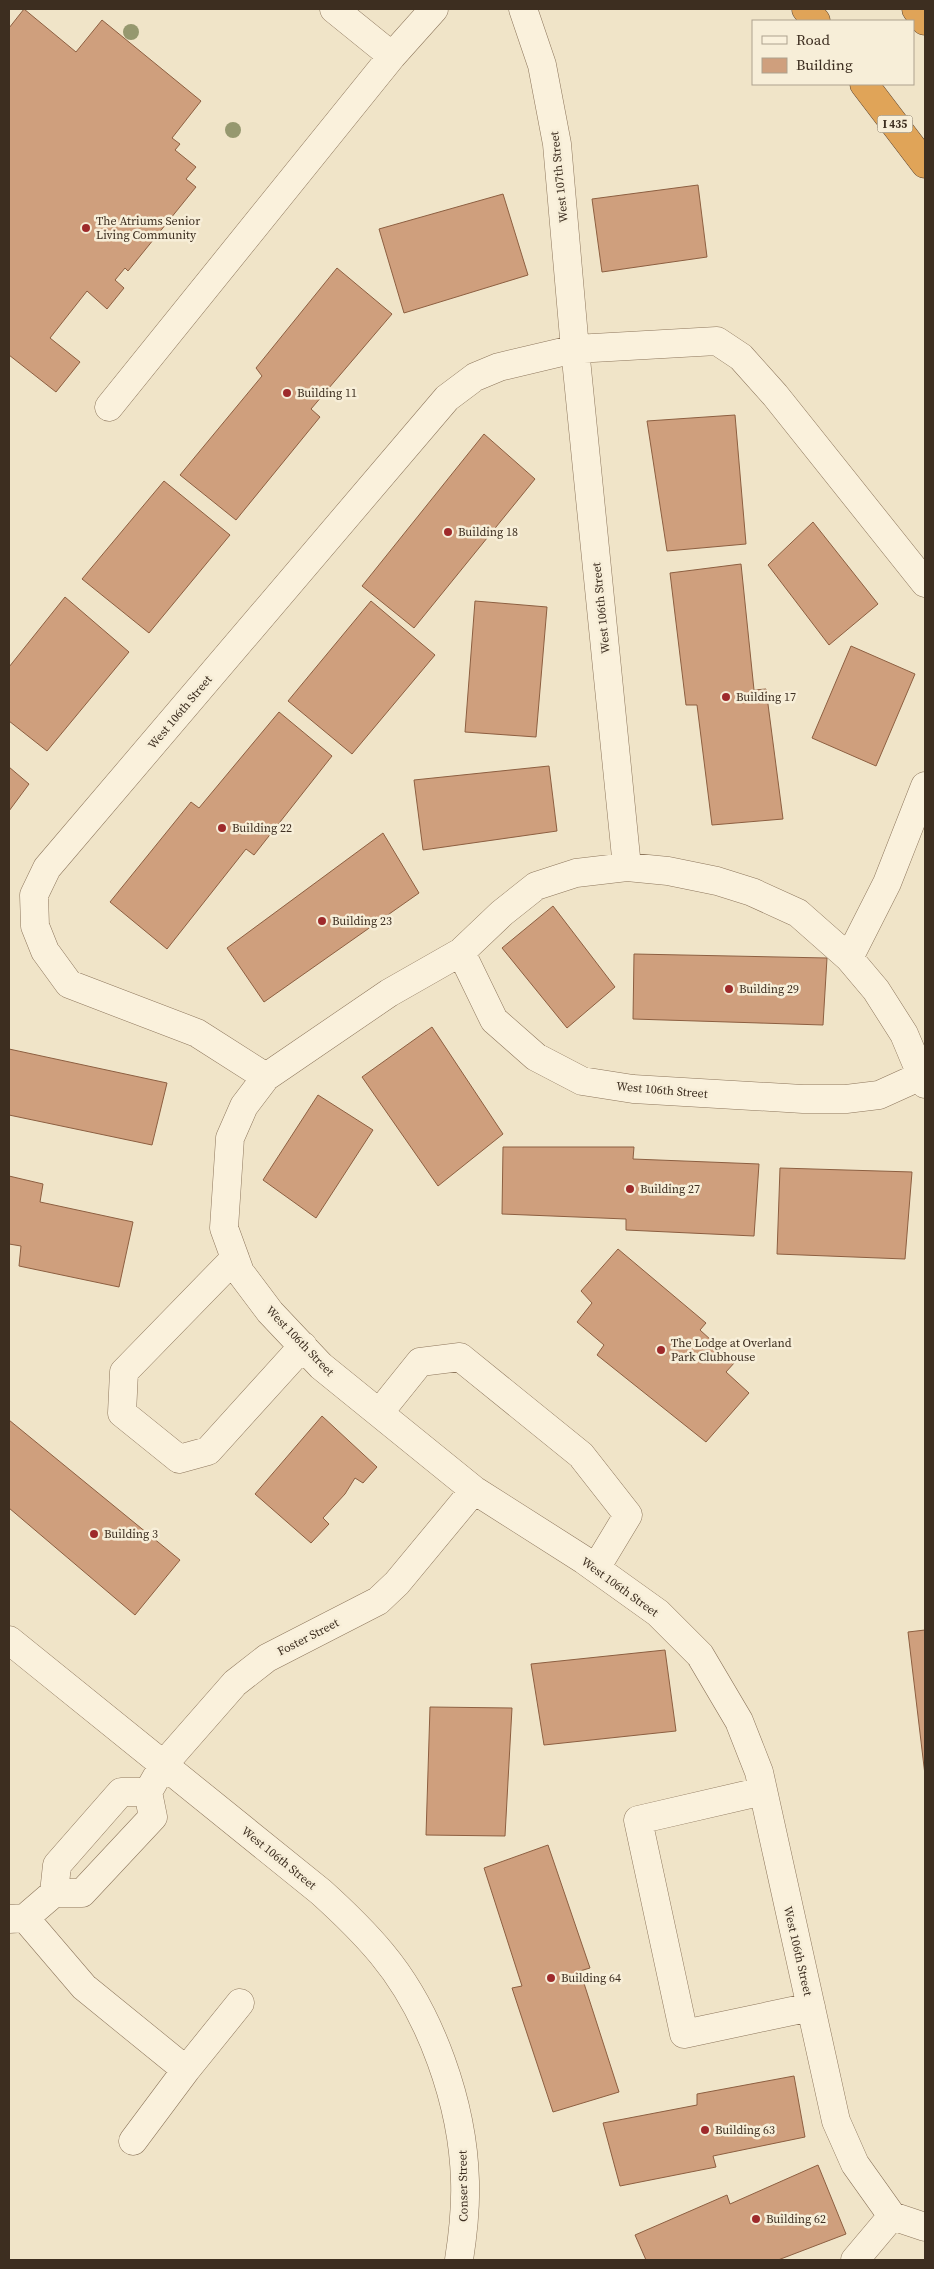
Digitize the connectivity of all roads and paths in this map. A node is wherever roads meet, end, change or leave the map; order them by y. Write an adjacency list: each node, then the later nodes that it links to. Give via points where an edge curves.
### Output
1 (334, 9): 8 (street)
2 (434, 9): 8 (street)
3 (523, 9): 11 (street, West 107th Street, via 542,65 557,144)
4 (806, 9): 6 (highway)
5 (916, 9): 7 (highway)
6 (815, 20)
7 (925, 21)
8 (392, 56): 12 (street)
9 (865, 85): 10 (highway, I 435)
10 (925, 164)
11 (575, 349): 13 (street, West 106th Street, via 717,341 741,357); 15 (street, West 106th Street); 18 (street, West 106th Street, via 498,367 476,377 447,398 47,868 34,895 35,926 45,951 69,984 197,1033)
12 (109, 407)
13 (925, 583)
14 (925, 786): 17 (street, via 887,883)
15 (627, 867): 16 (street, West 106th Street, via 576,873 536,886); 17 (street, West 106th Street, via 668,871 752,892 798,913)
16 (461, 952): 18 (street, West 106th Street, via 389,993); 19 (street, West 106th Street, via 494,1020 536,1057 582,1081 633,1089 846,1099 879,1095)
17 (849, 958): 19 (street, West 106th Street, via 876,990 904,1034)
18 (266, 1076): 20 (street, West 106th Street, via 244,1106 230,1138 224,1228)
19 (923, 1080)
20 (235, 1258): 21 (street, West 106th Street, via 240,1272 270,1312); 21 (street, via 124,1372 122,1413 180,1459 208,1451)
21 (303, 1346): 22 (street, West 106th Street, via 321,1366)
22 (379, 1413): 23 (street, West 106th Street); 24 (street, via 420,1362 460,1357 581,1455 628,1514)
23 (474, 1490): 24 (street, West 106th Street); 26 (street, Foster Street, via 384,1595 268,1658 235,1683)
24 (596, 1568): 28 (street, West 106th Street, via 658,1613 700,1655 739,1721 759,1772)
25 (9, 1640): 26 (street, West 106th Street)
26 (164, 1764): 27 (street, Foster Street); 35 (street, West 106th Street, via 348,1916 383,1955 412,1998 440,2058)
27 (148, 1792): 29 (street, via 120,1792 57,1865); 29 (street, via 153,1817 82,1893)
28 (763, 1792): 32 (street, West 106th Street); 32 (street, via 638,1820 684,2034)
29 (54, 1893): 30 (street)
30 (17, 1919): 33 (street, via 84,1987)
31 (240, 2003): 33 (street)
32 (811, 2007): 36 (street, West 106th Street, via 836,2121 855,2164)
33 (186, 2070): 34 (street)
34 (133, 2140)
35 (462, 2141): 38 (street, Conser Street, via 465,2215)
36 (892, 2216): 37 (street); 39 (street)
37 (925, 2227)
38 (459, 2260)
39 (855, 2260)

